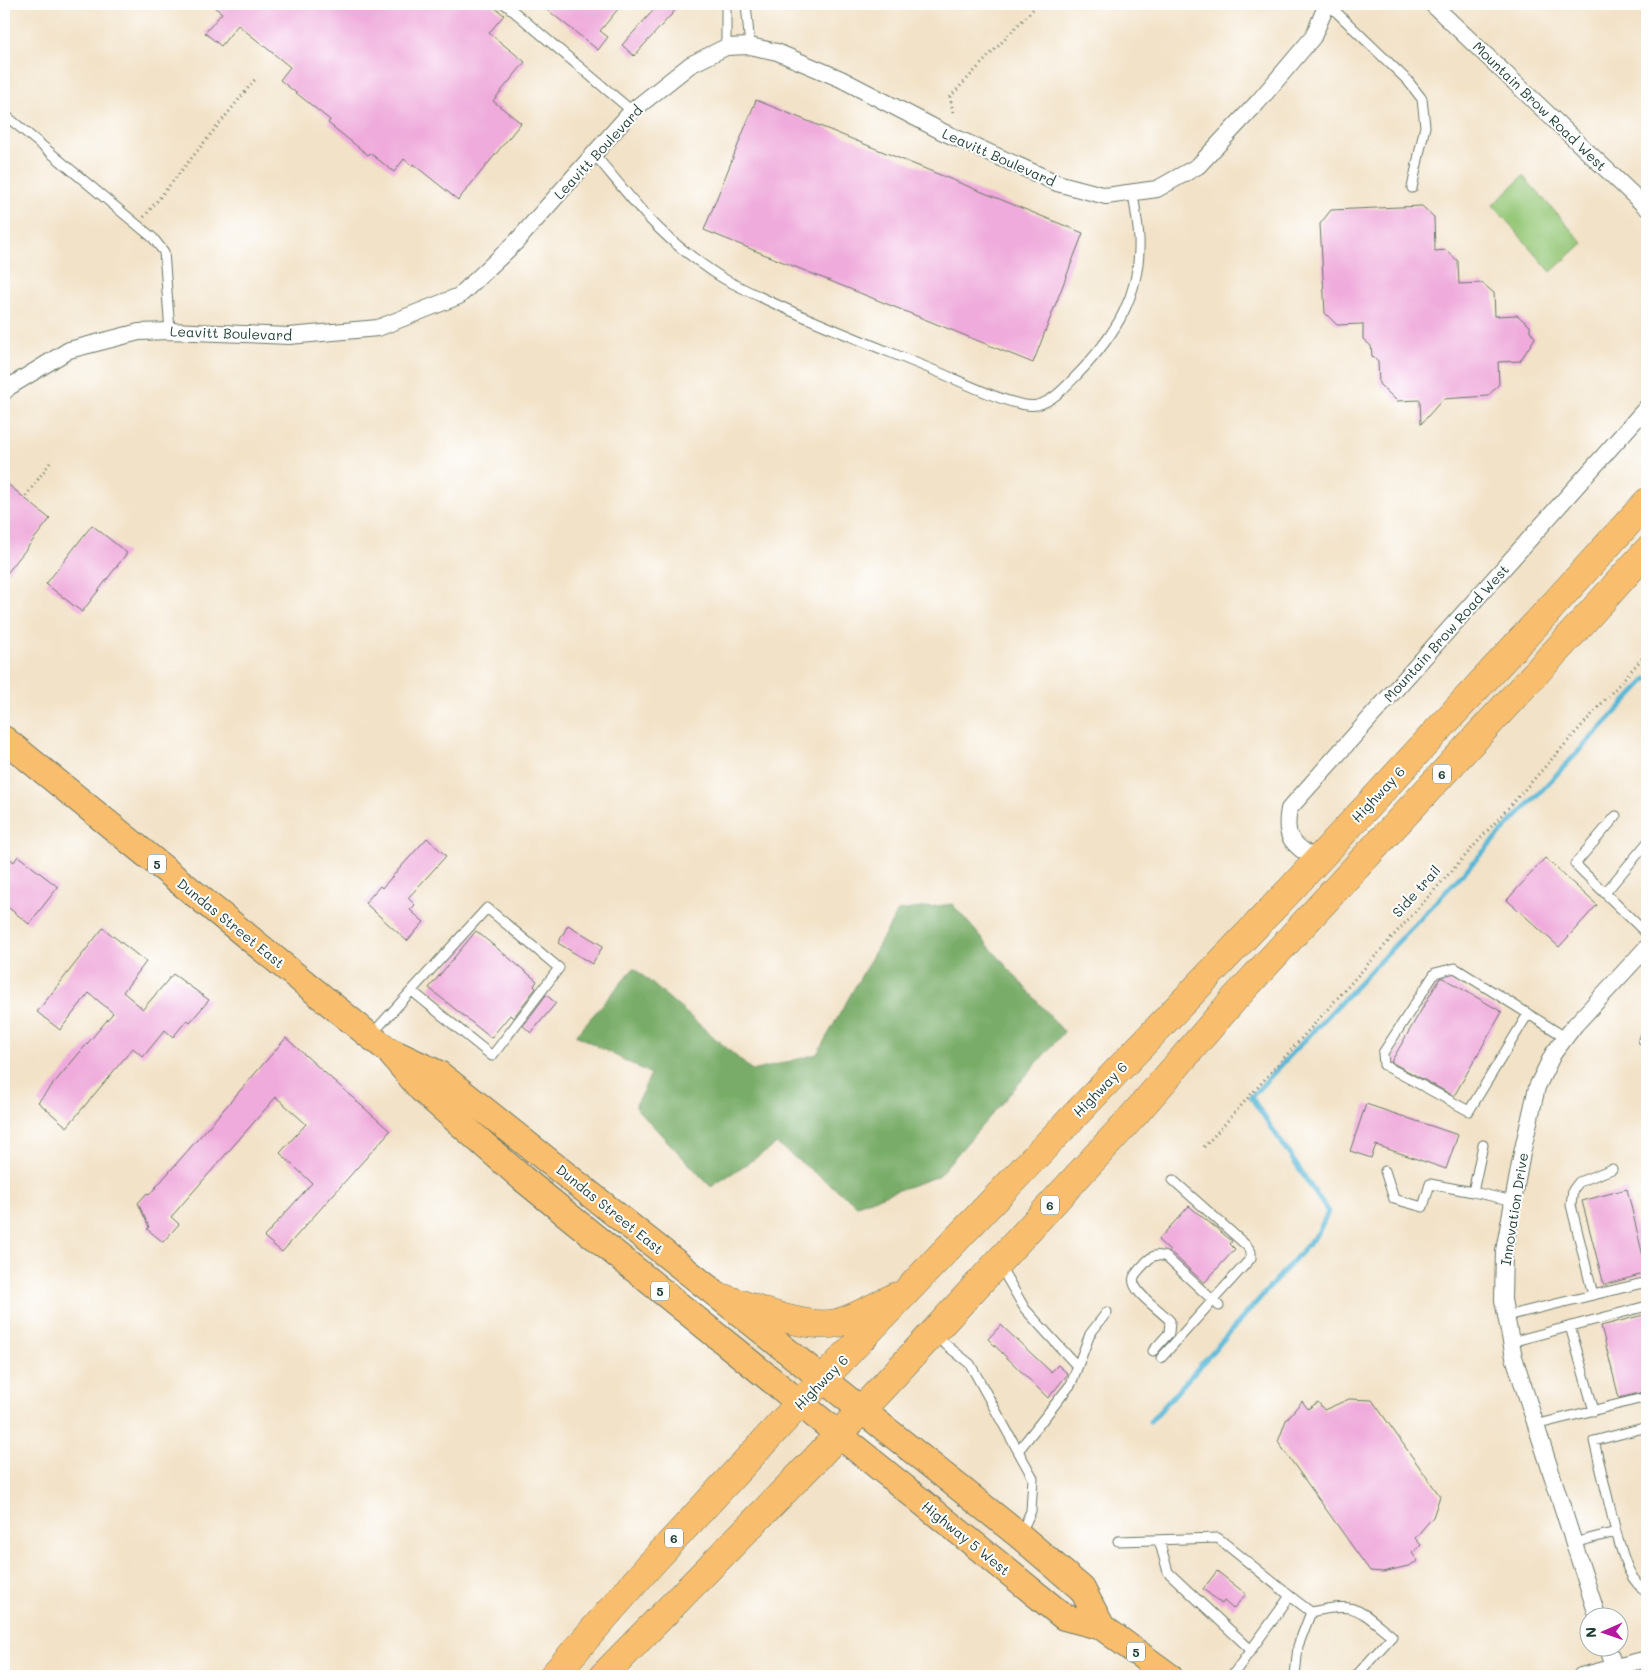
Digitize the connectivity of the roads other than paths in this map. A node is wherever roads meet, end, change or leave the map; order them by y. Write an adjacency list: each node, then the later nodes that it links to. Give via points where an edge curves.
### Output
1 (505, 4): 8 (lane)
2 (726, 4): 7 (lane)
3 (746, 4): 6 (lane)
4 (1327, 4): 11 (lane, via 1408,81 1422,99 1425,126); 12 (street, Leavitt Boulevard, via 1313,38 1198,166 1157,190)
5 (1432, 4): 13 (street, Mountain Brow Road West)
6 (750, 46): 7 (street, Leavitt Boulevard); 12 (street, Leavitt Boulevard, via 777,52 841,79 943,132 1057,183 1106,196)
7 (726, 47): 8 (street, Leavitt Boulevard, via 690,66)
8 (632, 111): 10 (street, Leavitt Boulevard)
9 (4, 114): 14 (lane, via 153,238 164,252)
10 (594, 154): 12 (lane, via 650,221 688,254 726,280 786,310 1013,402 1036,406 1052,398 1072,380 1102,349 1124,316 1139,240); 14 (street, Leavitt Boulevard, via 516,242 459,296 378,328 288,336)
11 (1412, 188)
12 (1133, 193)
13 (1647, 208)
14 (170, 330): 15 (street, Leavitt Boulevard, via 139,332 70,350)
15 (4, 392)
16 (1647, 406): 22 (street, Mountain Brow Road West, via 1289,809 1287,834 1296,847)
17 (1647, 502): 22 (highway, Highway 6 / 6)
18 (1647, 551): 25 (highway, 6)
19 (4, 739): 31 (main road, Dundas Street East / 5)
20 (1616, 816): 24 (lane, via 1575,864)
21 (1647, 843): 24 (lane)
22 (1318, 861): 23 (highway, Highway 6 / 6)
23 (1290, 890): 25 (street); 40 (highway, Highway 6 / 6)
24 (1605, 893): 26 (lane)
25 (1314, 913): 38 (highway, 6)
26 (1647, 934)
27 (1647, 947): 30 (street, Innovation Drive)
28 (412, 991): 28 (lane, via 487,908 559,968 492,1056); 31 (lane)
29 (1528, 1014): 29 (lane, via 1455,968 1435,973 1383,1054 1384,1065 1469,1111); 30 (lane)
30 (1565, 1037): 37 (street, Innovation Drive, via 1537,1087)
31 (379, 1043): 42 (main road, Dundas Street East / 5, via 440,1074); 53 (main road, Dundas Street East / 5, via 420,1089 522,1178)
32 (1484, 1145): 36 (lane)
33 (1612, 1170): 41 (lane, via 1579,1182 1572,1197 1571,1205)
34 (1385, 1171): 36 (lane, via 1394,1199 1423,1207 1430,1184)
35 (1173, 1180): 43 (lane, via 1251,1252 1251,1258)
36 (1472, 1192): 37 (lane)
37 (1514, 1201): 46 (street, Innovation Drive, via 1504,1251 1503,1300)
38 (998, 1263): 48 (highway, 6); 50 (lane, via 1024,1309)
39 (1647, 1282): 41 (lane)
40 (910, 1290): 42 (highway, via 847,1319 821,1324); 51 (highway, Highway 6 / 6)
41 (1593, 1296): 46 (lane)
42 (724, 1298): 51 (main road, Dundas Street East / 5)
43 (1216, 1303): 43 (lane, via 1166,1257 1158,1254 1152,1256 1134,1276 1136,1290 1170,1321 1169,1333 1157,1355)
44 (1647, 1306): 47 (lane)
45 (1107, 1312): 50 (lane, via 1090,1334)
46 (1506, 1316): 49 (street, Innovation Drive)
47 (1570, 1326): 49 (lane); 55 (lane)
48 (932, 1334): 54 (highway, 6); 59 (lane, via 970,1364)
49 (1511, 1342): 56 (street, Innovation Drive)
50 (1078, 1366): 59 (lane, via 1071,1384)
51 (824, 1379): 53 (highway, Highway 6 / 6); 54 (main road, 5)
52 (1647, 1397): 55 (lane)
53 (799, 1404): 58 (main road, 5); 74 (highway, Highway 6 / 6, via 650,1565)
54 (861, 1409): 58 (highway, 6); 61 (main road, Highway 5 West / 5)
55 (1594, 1411): 56 (lane)
56 (1535, 1426): 64 (street, Innovation Drive)
57 (1647, 1427): 60 (lane, via 1594,1441)
58 (838, 1435): 69 (main road, Highway 5 West / 5, via 1064,1617); 75 (highway, 6)
59 (1018, 1451): 61 (lane, via 1033,1478 1030,1511)
60 (1616, 1532): 64 (lane); 65 (lane, via 1634,1579)
61 (1020, 1536): 69 (main road, Highway 5 West / 5, via 1082,1589)
62 (1159, 1540): 63 (lane); 66 (lane, via 1218,1538); 70 (lane, via 1168,1572)
63 (1118, 1541)
64 (1573, 1542): 67 (street, Innovation Drive)
65 (1647, 1591)
66 (1290, 1596): 68 (lane); 70 (lane)
67 (1595, 1608)
68 (1311, 1612): 78 (lane, via 1298,1646); 79 (lane, via 1333,1606 1357,1608 1392,1636)
69 (1102, 1627): 76 (main road, Highway 5 West / 5)
70 (1251, 1650): 77 (lane)
71 (1611, 1658): 73 (street)
72 (1647, 1658): 73 (street)
73 (1614, 1667): 80 (street)
74 (553, 1676)
75 (603, 1676)
76 (1169, 1676)
77 (1232, 1676)
78 (1295, 1676)
79 (1356, 1676)
80 (1581, 1676)

